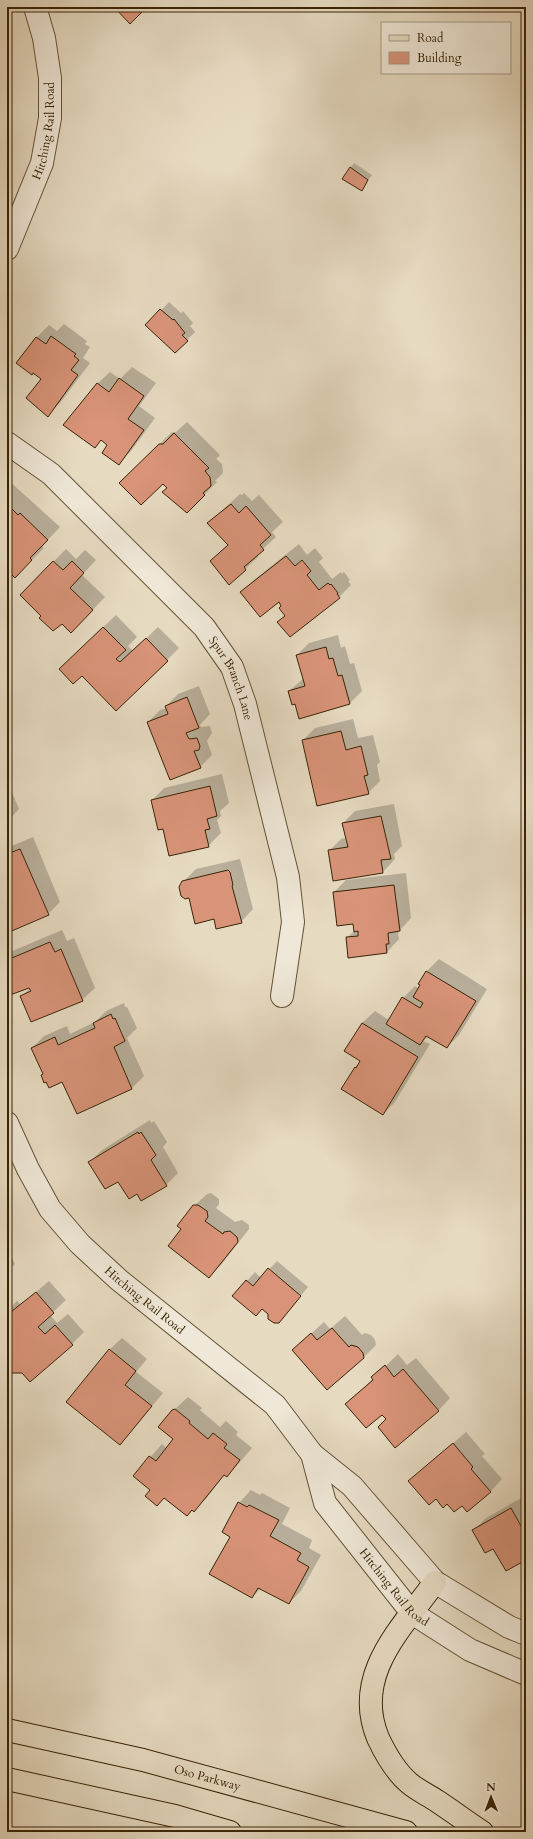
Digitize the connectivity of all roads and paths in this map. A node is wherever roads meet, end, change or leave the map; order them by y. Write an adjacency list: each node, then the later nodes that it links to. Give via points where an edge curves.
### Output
1 (35, 7): 2 (street, Hitching Rail Road, via 44,38 50,78 50,118 42,163)
2 (7, 249)
3 (7, 443): 4 (street, Spur Branch Lane, via 52,474 204,627 232,667 245,704 288,877 293,922)
4 (282, 996)
5 (7, 1122): 6 (street, Hitching Rail Road, via 28,1170 50,1209 80,1244 119,1280 275,1405)
6 (312, 1454): 7 (street, Hitching Rail Road, via 352,1486); 8 (street, Hitching Rail Road, via 325,1503)
7 (435, 1582): 8 (main road); 9 (street, Hitching Rail Road, via 509,1627)
8 (412, 1613): 10 (street, Hitching Rail Road, via 470,1650); 15 (main road, via 385,1650 376,1669 370,1690 375,1731 396,1770 410,1784)
9 (526, 1634)
10 (526, 1674)
11 (7, 1730): 14 (main road, Oso Parkway, via 143,1760)
12 (7, 1779): 13 (main road, via 175,1816)
13 (230, 1832)
14 (406, 1832)
15 (482, 1832)

